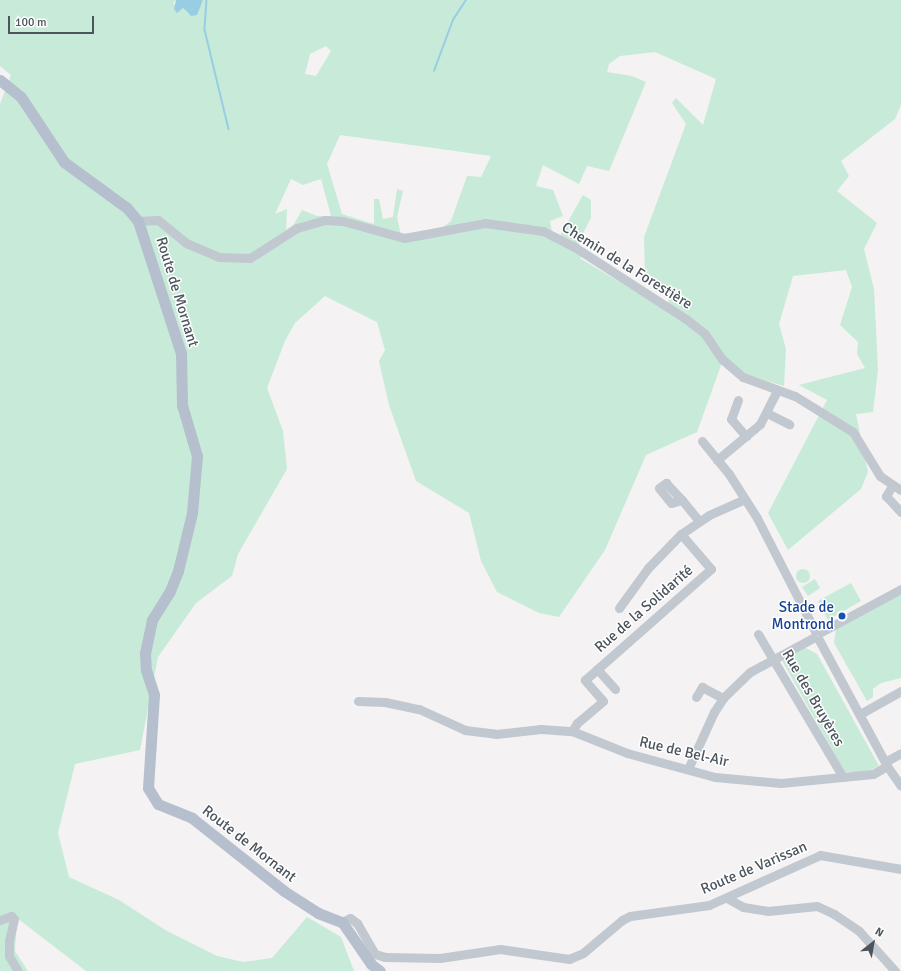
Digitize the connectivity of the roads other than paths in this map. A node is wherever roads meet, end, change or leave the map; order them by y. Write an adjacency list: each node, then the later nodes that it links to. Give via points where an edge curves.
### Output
1 (0, 80): 2 (main road, Route de Mornant, via 21,97 64,162 127,208)
2 (138, 221): 3 (street, Chemin de la Forestière, via 158,220 186,244 219,257 250,258 297,228 325,220 343,221 404,238 485,223 543,231 573,246 686,319 705,334 722,359 743,377); 38 (main road, Route de Mornant, via 181,353 182,405 196,456 192,513 178,571 170,591 152,620 145,653 146,670 154,695 148,788 158,804 192,818 284,891 318,914)
3 (777, 390): 5 (street); 10 (street, Chemin de la Forestière, via 796,396 853,432 865,447 870,463)
4 (738, 400): 7 (street, via 731,419)
5 (766, 413): 6 (street); 7 (street, via 760,424)
6 (789, 424)
7 (746, 436): 9 (street)
8 (702, 441): 9 (street)
9 (717, 460): 12 (street)
10 (892, 486): 11 (street, Chemin de la Forestière); 14 (street, via 886,496)
11 (901, 490)
12 (745, 499): 15 (street); 20 (street)
13 (682, 500): 15 (street)
14 (901, 512)
15 (699, 521): 16 (street)
16 (681, 534): 18 (street, via 648,568); 22 (street, Rue de la Solidarité, via 711,569)
17 (901, 589): 20 (street)
18 (619, 608)
19 (758, 634): 21 (street, Rue des Bruyères)
20 (817, 635): 21 (street); 28 (street)
21 (774, 657): 26 (street, via 750,672); 33 (street, Rue des Bruyères)
22 (597, 669): 23 (street); 29 (street, via 585,680 603,701 577,723)
23 (615, 689)
24 (901, 691): 28 (street)
25 (696, 697): 26 (street, via 702,687)
26 (723, 698): 32 (street)
27 (358, 701): 29 (street, Rue de Bel-Air, via 386,702 419,709 465,730 496,734 541,729)
28 (860, 714): 31 (street)
29 (572, 731): 32 (street, Rue de Bel-Air, via 627,753)
30 (901, 753): 31 (street, Rue de Bel-Air)
31 (886, 764): 33 (street, Rue de Bel-Air, via 873,774); 34 (street)
32 (688, 769): 33 (street, Rue de Bel-Air, via 715,776 780,783)
33 (843, 777)
34 (901, 786)
35 (901, 869): 36 (street, Route de Varissan, via 820,855 746,887)
36 (728, 898): 38 (street, Route de Varissan, via 709,905 630,916 583,953 569,959 500,949 440,958 385,957 375,954 357,923 350,918); 41 (street, via 743,907 768,911 817,906 834,914 859,932)
37 (0, 920): 39 (street, via 11,916 14,919 9,940 9,956)
38 (342, 922): 40 (main road, via 371,964)
39 (18, 971)
40 (380, 971)
41 (895, 971)

